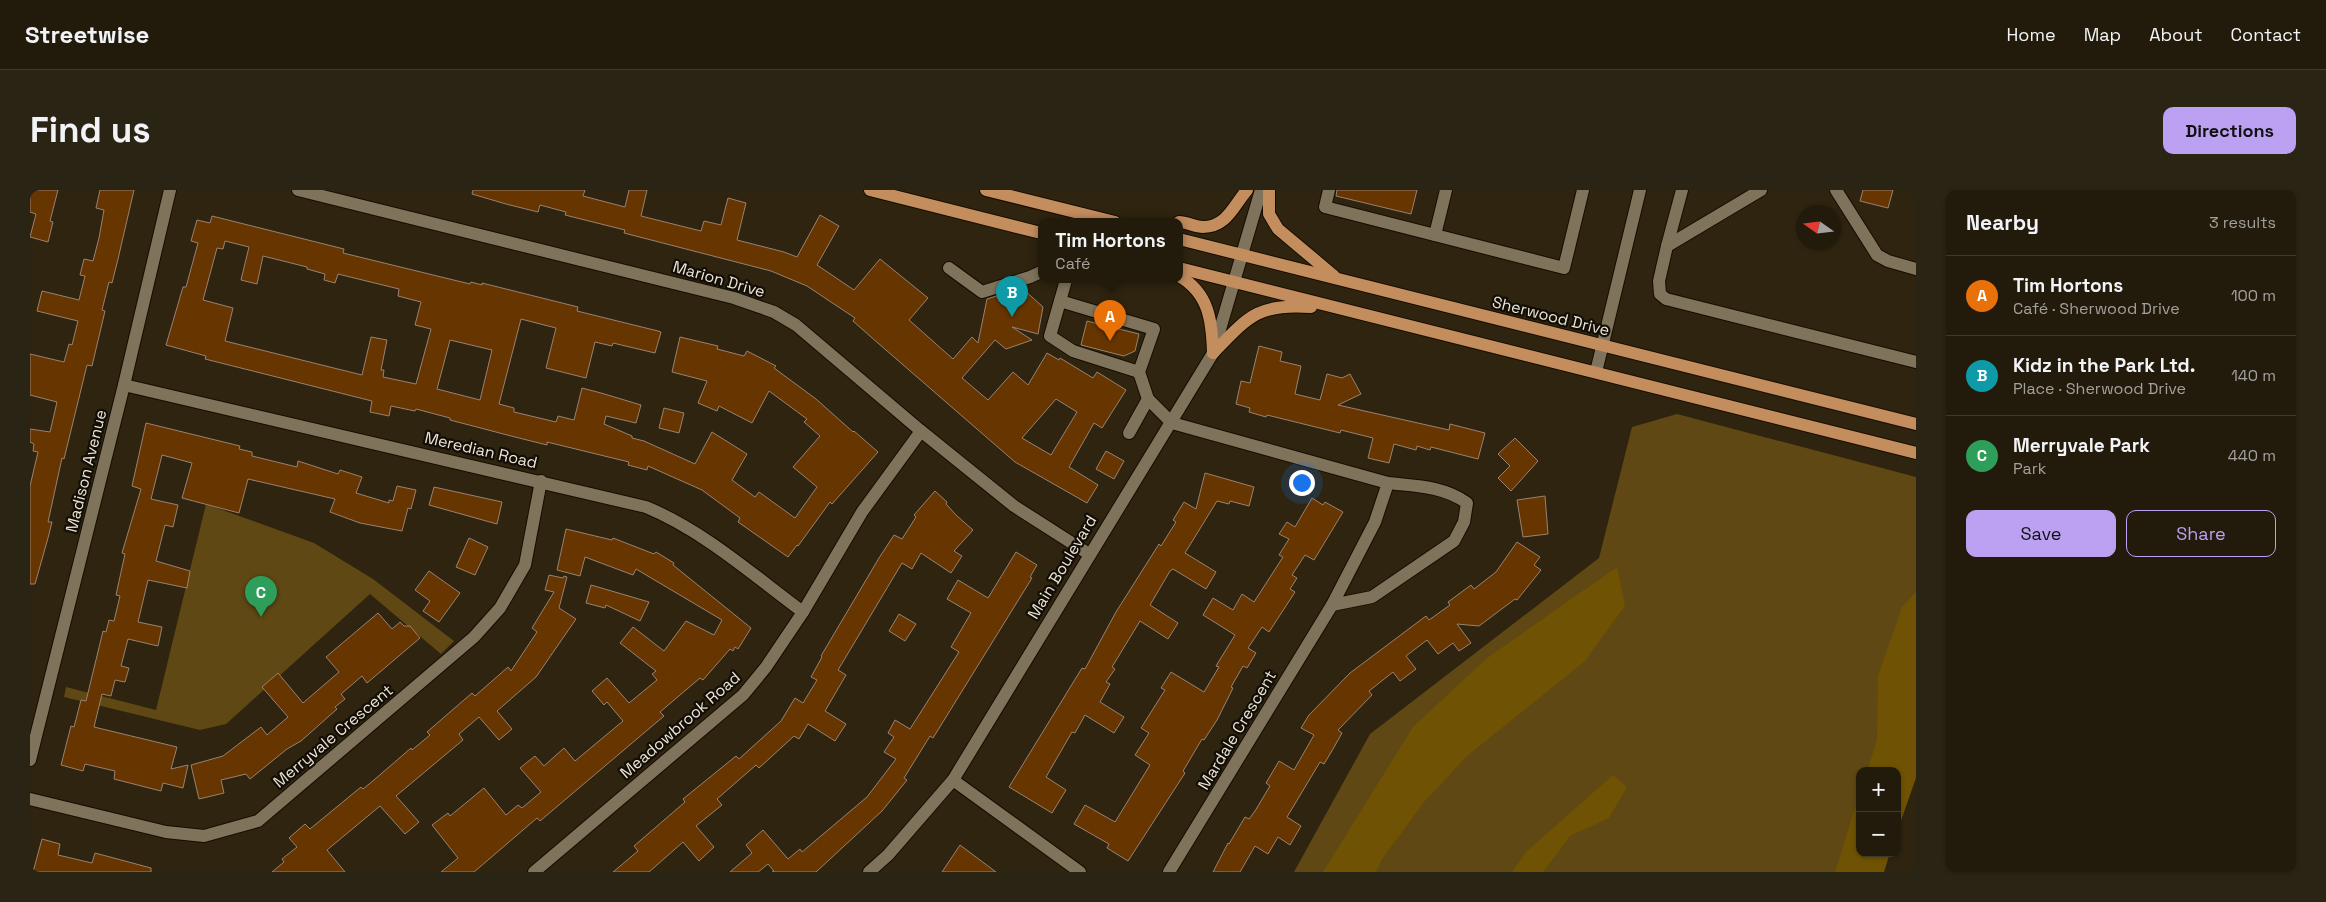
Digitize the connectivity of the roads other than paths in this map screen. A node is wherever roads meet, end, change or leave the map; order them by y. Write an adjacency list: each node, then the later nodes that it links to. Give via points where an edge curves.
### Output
1 (170, 190): 37 (street, Madison Avenue)
2 (298, 190): 41 (street, Marion Drive, via 734,298 774,312 818,342)
3 (870, 190): 17 (main road)
4 (986, 190): 15 (main road)
5 (1248, 190): 16 (main road, via 1224,220 1203,227)
6 (1261, 190): 21 (street, Main Boulevard)
7 (1268, 190): 27 (main road, via 1269,214 1278,229)
8 (1329, 190): 18 (street, via 1325,207)
9 (1446, 190): 18 (street)
10 (1584, 190): 18 (street, via 1564,268)
11 (1640, 190): 32 (street)
12 (1682, 190): 20 (street)
13 (1761, 190): 20 (street)
14 (1836, 190): 24 (street, via 1878,255)
15 (1098, 218)
16 (1183, 223)
17 (1038, 232)
18 (1435, 235)
19 (1183, 240): 21 (main road, Sherwood Drive)
20 (1667, 246): 34 (street, via 1658,289 1666,299)
21 (1242, 255): 27 (main road, Sherwood Drive); 28 (street, Main Boulevard)
22 (949, 268): 25 (street, via 982,292)
23 (1183, 269): 28 (main road)
24 (1916, 269)
25 (1038, 273)
26 (1183, 278): 33 (main road, via 1190,282 1205,302 1212,323)
27 (1336, 278): 32 (main road, Sherwood Drive)
28 (1234, 282): 31 (main road); 33 (street, Main Boulevard)
29 (1065, 283): 30 (street)
30 (1060, 301): 35 (street, via 1050,336 1073,351); 35 (street, via 1154,329)
31 (1343, 309): 33 (main road, via 1292,306 1265,310 1246,319); 36 (main road)
32 (1603, 346): 36 (street); 40 (main road, Sherwood Drive)
33 (1213, 353): 39 (street, Main Boulevard)
34 (1916, 362)
35 (1139, 372): 38 (street)
36 (1596, 372): 43 (main road)
37 (124, 385): 44 (street, Meredian Road); 49 (street, Madison Avenue)
38 (1148, 400): 39 (street); 42 (street)
39 (1172, 423): 45 (street); 46 (street, Main Boulevard)
40 (1916, 424)
41 (921, 431): 46 (street, Marion Drive, via 1014,506); 48 (street, Meadowbrook Road, via 862,512)
42 (1129, 433)
43 (1916, 453)
44 (541, 481): 48 (street, Meredian Road, via 646,507 673,518); 51 (street, Merryvale Crescent, via 525,565 500,608 474,637 258,821 204,836 166,832)
45 (1388, 483): 47 (street, Mardale Crescent, via 1375,522); 47 (street, via 1444,490 1458,496 1466,503 1464,522 1454,541 1372,597)
46 (1089, 554): 50 (street, Main Boulevard)
47 (1332, 605): 55 (street, Mardale Crescent)
48 (803, 612): 52 (street, Meadowbrook Road, via 743,695)
49 (30, 760)
50 (953, 780): 53 (street, Main Boulevard, via 888,855); 54 (street)
51 (30, 799)
52 (534, 872)
53 (869, 872)
54 (1080, 872)
55 (1169, 872)

